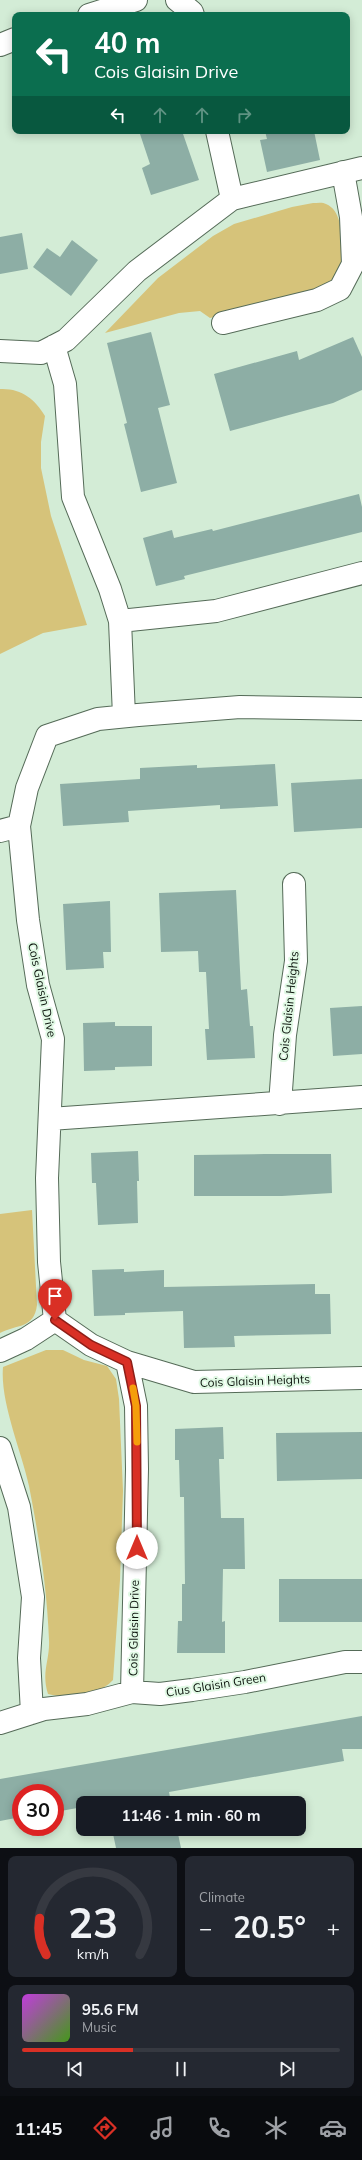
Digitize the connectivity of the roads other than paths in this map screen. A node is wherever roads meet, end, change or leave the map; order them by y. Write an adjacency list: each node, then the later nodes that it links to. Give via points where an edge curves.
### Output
1 (136, 0): 3 (street)
2 (178, 0): 4 (street)
3 (98, 12)
4 (192, 12)
5 (12, 41): 6 (street)
6 (0, 45)
7 (218, 134): 9 (street)
8 (353, 170): 9 (street); 10 (street, via 353,264 340,289 317,300)
9 (232, 199): 11 (street, via 137,271 66,340)
10 (223, 323)
11 (54, 346): 12 (street, via 41,353); 14 (street, via 65,384 72,497)
12 (0, 351)
13 (362, 573): 14 (street, via 216,611)
14 (120, 620): 16 (street)
15 (362, 709): 16 (street, via 240,707)
16 (124, 716): 17 (street, Cois Glaisin Drive, via 98,719 47,736)
17 (9, 828): 21 (street, Cois Glaisin Drive, via 38,985 53,1039)
18 (294, 884): 20 (street, Cois Glaisin Heights, via 296,961)
19 (362, 1097): 20 (street)
20 (280, 1104): 21 (street)
21 (50, 1119): 22 (street, Cois Glaisin Drive, via 47,1194 49,1262)
22 (55, 1320): 23 (street, via 26,1339); 24 (street, via 91,1345)
23 (0, 1351)
24 (127, 1362): 25 (street, Cois Glaisin Heights, via 194,1382); 28 (street, Cois Glaisin Drive, via 136,1406 137,1469)
25 (362, 1378)
26 (0, 1448): 29 (street, via 20,1507 33,1597 29,1658)
27 (362, 1662): 28 (street, Cius Glaisin Green, via 345,1662 245,1682 160,1694)
28 (132, 1692): 29 (street, Cius Glaisin Green, via 87,1704)
29 (32, 1713): 30 (street, Cius Glaisin Green)
30 (0, 1723)

